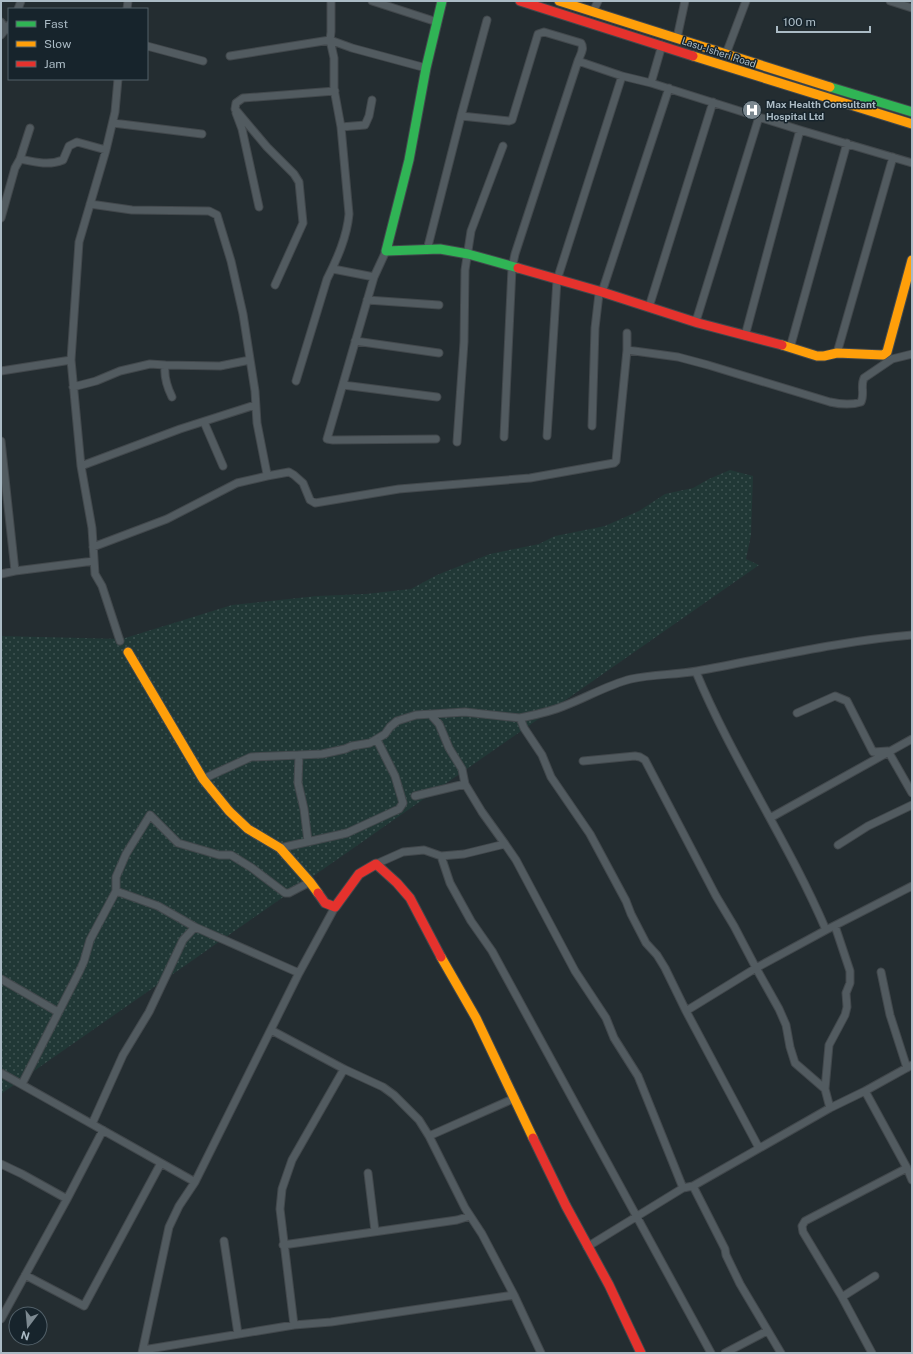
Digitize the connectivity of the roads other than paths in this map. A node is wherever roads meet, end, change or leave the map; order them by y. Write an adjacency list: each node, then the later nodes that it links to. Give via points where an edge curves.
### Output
1 (331, 1): 18 (street)
2 (372, 1): 15 (street)
3 (442, 1): 15 (street)
4 (520, 1): 11 (street, Lasu-Isheri Road)
5 (558, 1): 11 (street); 12 (street, Lasu-Isheri Road)
6 (598, 1): 12 (street)
7 (685, 1): 17 (street)
8 (746, 1): 21 (street)
9 (890, 1): 10 (street)
10 (912, 8)
11 (552, 12): 19 (street, Lasu-Isheri Road)
12 (593, 12): 17 (street, Lasu-Isheri Road)
13 (487, 20): 37 (street)
14 (1, 22): 16 (street)
15 (437, 22): 25 (street)
16 (5, 30)
17 (677, 38): 21 (street, Lasu-Isheri Road)
18 (330, 40): 22 (street); 25 (street); 31 (street, via 334,58)
19 (662, 45): 29 (street); 32 (street, Lasu-Isheri Road)
20 (148, 46): 23 (street)
21 (726, 54): 28 (street, Lasu-Isheri Road)
22 (230, 56)
23 (203, 61)
24 (578, 61): 26 (street); 37 (street, via 583,50 581,43 540,32 512,120); 58 (street)
25 (426, 68): 54 (street, via 409,160)
26 (622, 76): 29 (street); 61 (street)
27 (118, 80): 39 (street)
28 (808, 81): 32 (street); 36 (street, Lasu-Isheri Road)
29 (650, 83): 30 (street)
30 (669, 88): 34 (street); 63 (street)
31 (335, 91): 35 (street, via 243,98 236,103); 41 (street)
32 (805, 91): 40 (street, Lasu-Isheri Road)
33 (372, 100): 41 (street, via 365,125)
34 (713, 102): 38 (street); 66 (street)
35 (234, 109): 52 (street, via 242,129); 62 (street, via 299,182 303,223)
36 (911, 110)
37 (461, 116): 55 (street)
38 (759, 117): 43 (street); 67 (street, via 697,318)
39 (112, 122): 44 (street); 47 (street)
40 (912, 124)
41 (341, 127): 59 (street, via 349,214 348,225)
42 (30, 128): 49 (street)
43 (800, 130): 45 (street); 69 (street)
44 (202, 134)
45 (847, 143): 48 (street); 71 (street)
46 (503, 146): 56 (street, via 471,231)
47 (106, 150): 49 (street, via 77,142 69,146 63,160 58,163 39,164); 51 (street)
48 (893, 157): 50 (street); 74 (street)
49 (20, 159): 53 (street, via 15,168)
50 (912, 163)
51 (90, 204): 76 (street, via 79,242); 77 (street, via 132,210 209,211 217,215 231,261)
52 (259, 207)
53 (1, 218)
54 (386, 250): 55 (street); 60 (street)
55 (427, 250): 56 (street, via 440,248)
56 (468, 254): 58 (street); 92 (street, via 465,270)
57 (912, 260): 74 (street, via 887,352 883,355)
58 (512, 268): 61 (street); 89 (street)
59 (333, 269): 60 (street); 80 (street, via 327,278)
60 (374, 277): 64 (street)
61 (557, 280): 63 (street); 88 (street)
62 (275, 285)
63 (600, 291): 66 (street); 87 (street, via 595,328)
64 (367, 300): 65 (street); 70 (street)
65 (439, 305)
66 (649, 307): 67 (street)
67 (692, 321): 69 (street)
68 (627, 333): 72 (street)
69 (745, 336): 71 (street)
70 (355, 341): 73 (street); 81 (street)
71 (790, 348): 74 (street, via 817,356)
72 (627, 350): 75 (street, via 708,365 830,402 857,404 864,398 864,378 892,359); 95 (street, via 614,463 530,478 399,489 315,503 310,500 303,483 289,472)
73 (439, 353)
74 (837, 353)
75 (912, 354)
76 (71, 360): 79 (street); 82 (street)
77 (250, 360): 78 (street, via 220,366); 85 (street)
78 (165, 365): 82 (street, via 150,364 120,371); 83 (street, via 165,378)
79 (1, 371)
80 (296, 381)
81 (342, 385): 84 (street); 90 (street, via 328,439)
82 (73, 387): 93 (street)
83 (172, 397)
84 (437, 397)
85 (255, 404): 86 (street); 95 (street)
86 (204, 422): 93 (street); 94 (street)
87 (592, 426)
88 (547, 436)
89 (504, 437)
90 (436, 438)
91 (1, 441): 98 (street)
92 (458, 442)
93 (81, 466): 96 (street)
94 (223, 466)
95 (267, 476): 96 (street, via 237,483 167,519)
96 (93, 547): 97 (street)
97 (94, 561): 98 (street); 101 (street, via 95,574 102,586)
98 (15, 571): 99 (street)
99 (1, 574)
100 (912, 635): 103 (street, via 810,650)
101 (120, 641)
102 (128, 652): 112 (street)
103 (696, 672): 106 (street, via 632,679 563,707); 117 (street)
104 (797, 713): 109 (street, via 835,696 842,698 874,752)
105 (431, 715): 106 (street, via 465,712); 108 (street, via 416,715 397,721); 113 (street, via 439,724 449,748 462,769)
106 (520, 718): 135 (street, via 542,755 551,778 590,834 646,943 658,955)
107 (912, 739): 109 (street)
108 (377, 740): 110 (street, via 322,754); 118 (street, via 395,776 403,803 399,809 347,833)
109 (888, 751): 114 (street); 117 (street)
110 (299, 755): 112 (street, via 251,757); 118 (street, via 298,783)
111 (583, 761): 131 (street, via 635,756 645,760)
112 (203, 779): 121 (street, via 243,825)
113 (466, 784): 115 (street); 119 (street)
114 (912, 793)
115 (416, 796)
116 (912, 805): 120 (street, via 868,826)
117 (770, 818): 130 (street)
118 (308, 841): 121 (street)
119 (505, 844): 122 (street, via 464,854); 157 (street, via 575,971 606,1018 614,1038 638,1076)
120 (838, 845)
121 (280, 848): 124 (street)
122 (441, 856): 123 (street, via 424,850 403,852); 160 (street, via 450,883 471,921 492,951)
123 (376, 864): 127 (street, via 359,874); 144 (street, via 410,898 486,1036)
124 (310, 882): 126 (street, via 285,893 231,856 178,843 150,815 126,854 116,877); 127 (street, via 325,903)
125 (912, 886): 128 (street)
126 (116, 891): 129 (street, via 158,906); 136 (street, via 90,940 84,961)
127 (335, 907): 133 (street)
128 (835, 926): 130 (street); 142 (street, via 850,971 850,983 846,993 845,1015 829,1045)
129 (195, 927): 133 (street); 146 (street, via 183,940 149,1012 123,1055)
130 (826, 930): 131 (street)
131 (756, 968): 135 (street); 142 (street, via 783,1017 795,1063)
132 (881, 972): 138 (street, via 890,1014)
133 (299, 973): 137 (street)
134 (1, 980): 136 (street)
135 (686, 1011): 149 (street)
136 (58, 1012): 141 (street)
137 (271, 1030): 139 (street); 155 (street)
138 (909, 1066): 143 (street)
139 (344, 1069): 148 (street, via 383,1087 394,1095 419,1120); 163 (street, via 292,1160 282,1189 280,1209)
140 (1, 1073): 141 (street)
141 (22, 1084): 146 (street)
142 (825, 1089): 145 (street)
143 (865, 1091): 145 (street); 152 (street)
144 (515, 1098): 148 (street); 164 (street)
145 (830, 1108): 149 (street)
146 (92, 1124): 147 (street)
147 (103, 1130): 150 (street); 158 (street)
148 (429, 1136): 159 (street)
149 (759, 1148): 156 (street)
150 (161, 1163): 155 (street); 165 (street, via 84,1306)
151 (1, 1164): 158 (street)
152 (907, 1168): 154 (street); 168 (street, via 805,1221 802,1226 803,1232)
153 (368, 1173): 161 (street)
154 (912, 1180)
155 (195, 1182): 173 (street, via 169,1227)
156 (693, 1186): 157 (street); 171 (street, via 740,1284)
157 (683, 1188): 160 (street)
158 (67, 1199): 165 (street)
159 (470, 1216): 161 (street); 167 (street)
160 (637, 1218): 164 (street); 176 (street)
161 (375, 1231): 163 (street)
162 (224, 1241): 172 (street)
163 (283, 1245): 170 (street)
164 (587, 1248): 175 (street, via 609,1285)
165 (25, 1275): 169 (street)
166 (875, 1276): 168 (street)
167 (514, 1295): 170 (street, via 331,1322); 174 (street)
168 (842, 1297): 179 (street)
169 (1, 1319)
170 (294, 1325): 172 (street)
171 (767, 1331): 177 (street); 178 (street)
172 (238, 1334): 173 (street)
173 (142, 1351)
174 (541, 1353)
175 (641, 1353)
176 (711, 1353)
177 (725, 1353)
178 (781, 1353)
179 (872, 1353)

